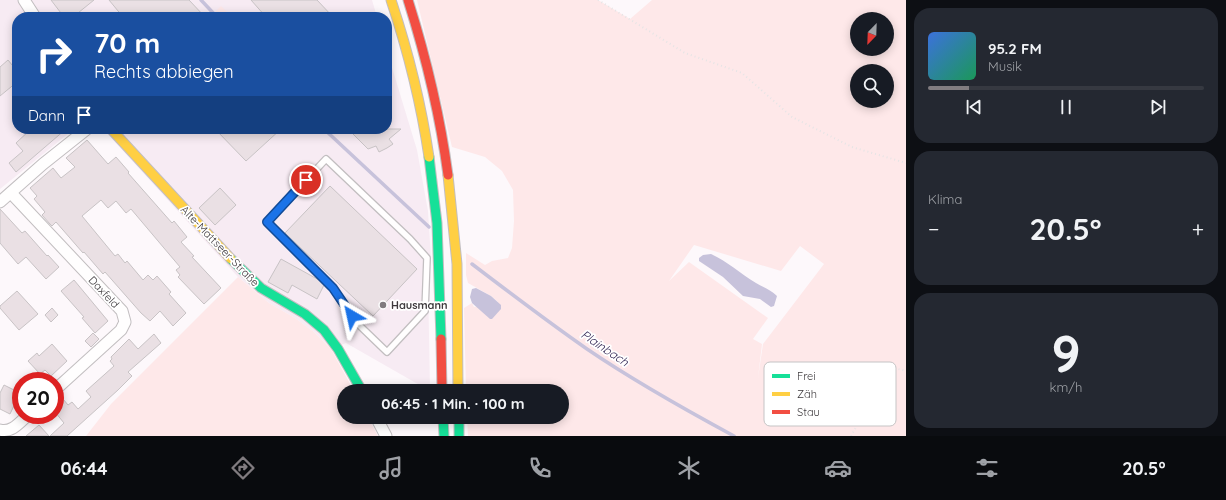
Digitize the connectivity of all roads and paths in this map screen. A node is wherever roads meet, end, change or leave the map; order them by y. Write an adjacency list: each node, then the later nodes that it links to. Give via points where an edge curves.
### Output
1 (24, 0): 5 (street)
2 (391, 0): 16 (main road, via 417,90 431,168 439,264)
3 (408, 0): 17 (main road, via 431,81 448,171 457,260)
4 (598, 0): 8 (path, via 685,53 742,73 792,117 852,147)
5 (32, 12)
6 (81, 134): 9 (street)
7 (116, 134): 15 (main road, Alte-Mattseer-Straße, via 218,247 258,286 305,315 327,334 343,354)
8 (906, 163)
9 (11, 193): 10 (street); 14 (street, Daxfeld, via 122,311 125,322 122,330)
10 (0, 202)
11 (360, 326): 11 (lane, via 387,352 425,311 427,258 326,159 267,222 333,288)
12 (896, 368): 13 (path)
13 (906, 371)
14 (64, 382)
15 (358, 384)
16 (442, 384)
17 (458, 384)
18 (18, 424): 23 (street, via 11,430)
19 (380, 424): 24 (street)
20 (443, 424): 25 (main road)
21 (459, 424): 26 (main road)
22 (857, 426): 27 (path)
23 (0, 430)
24 (386, 436)
25 (444, 436)
26 (460, 436)
27 (851, 436)

